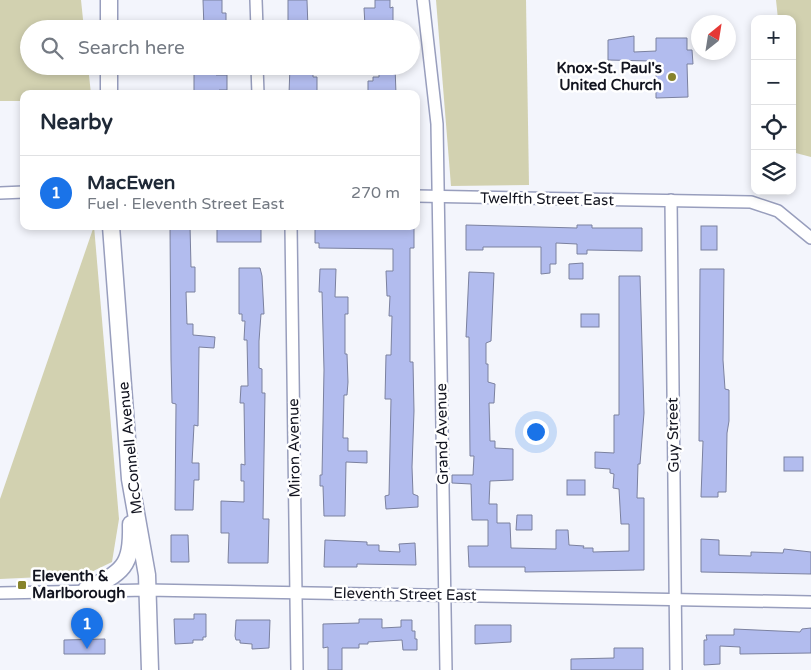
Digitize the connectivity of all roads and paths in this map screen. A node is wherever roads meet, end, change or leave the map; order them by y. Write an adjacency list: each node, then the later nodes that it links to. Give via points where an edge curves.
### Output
1 (108, 0): 4 (main road)
2 (256, 0): 5 (street)
3 (423, 0): 13 (street, Grand Avenue, via 437,124)
4 (109, 20)
5 (257, 20)
6 (109, 75): 8 (main road)
7 (257, 75): 9 (street)
8 (109, 90)
9 (258, 90)
10 (20, 192): 11 (street)
11 (0, 193)
12 (420, 196): 13 (street, Twelfth Street East)
13 (438, 197): 14 (street, Twelfth Street East); 23 (street, Grand Avenue)
14 (674, 200): 17 (street, Twelfth Street East, via 751,202 769,206 789,218); 24 (street, Guy Street)
15 (111, 230): 18 (main road, McConnell Avenue)
16 (291, 230): 21 (street, Miron Avenue)
17 (811, 238)
18 (130, 479): 19 (main road, via 131,541 126,562 117,575); 20 (main road, McConnell Avenue)
19 (86, 590): 20 (street, Eleventh Street East); 22 (street, Eleventh Street East)
20 (147, 590): 21 (street, Eleventh Street East); 26 (main road, McConnell Avenue)
21 (295, 592): 23 (street, Eleventh Street East); 27 (street, Miron Avenue)
22 (0, 593)
23 (444, 595): 24 (street, Eleventh Street East); 28 (street, Grand Avenue)
24 (674, 601): 25 (street, Eleventh Street East); 29 (street, Guy Street)
25 (811, 602)
26 (150, 670)
27 (297, 670)
28 (446, 670)
29 (676, 670)

